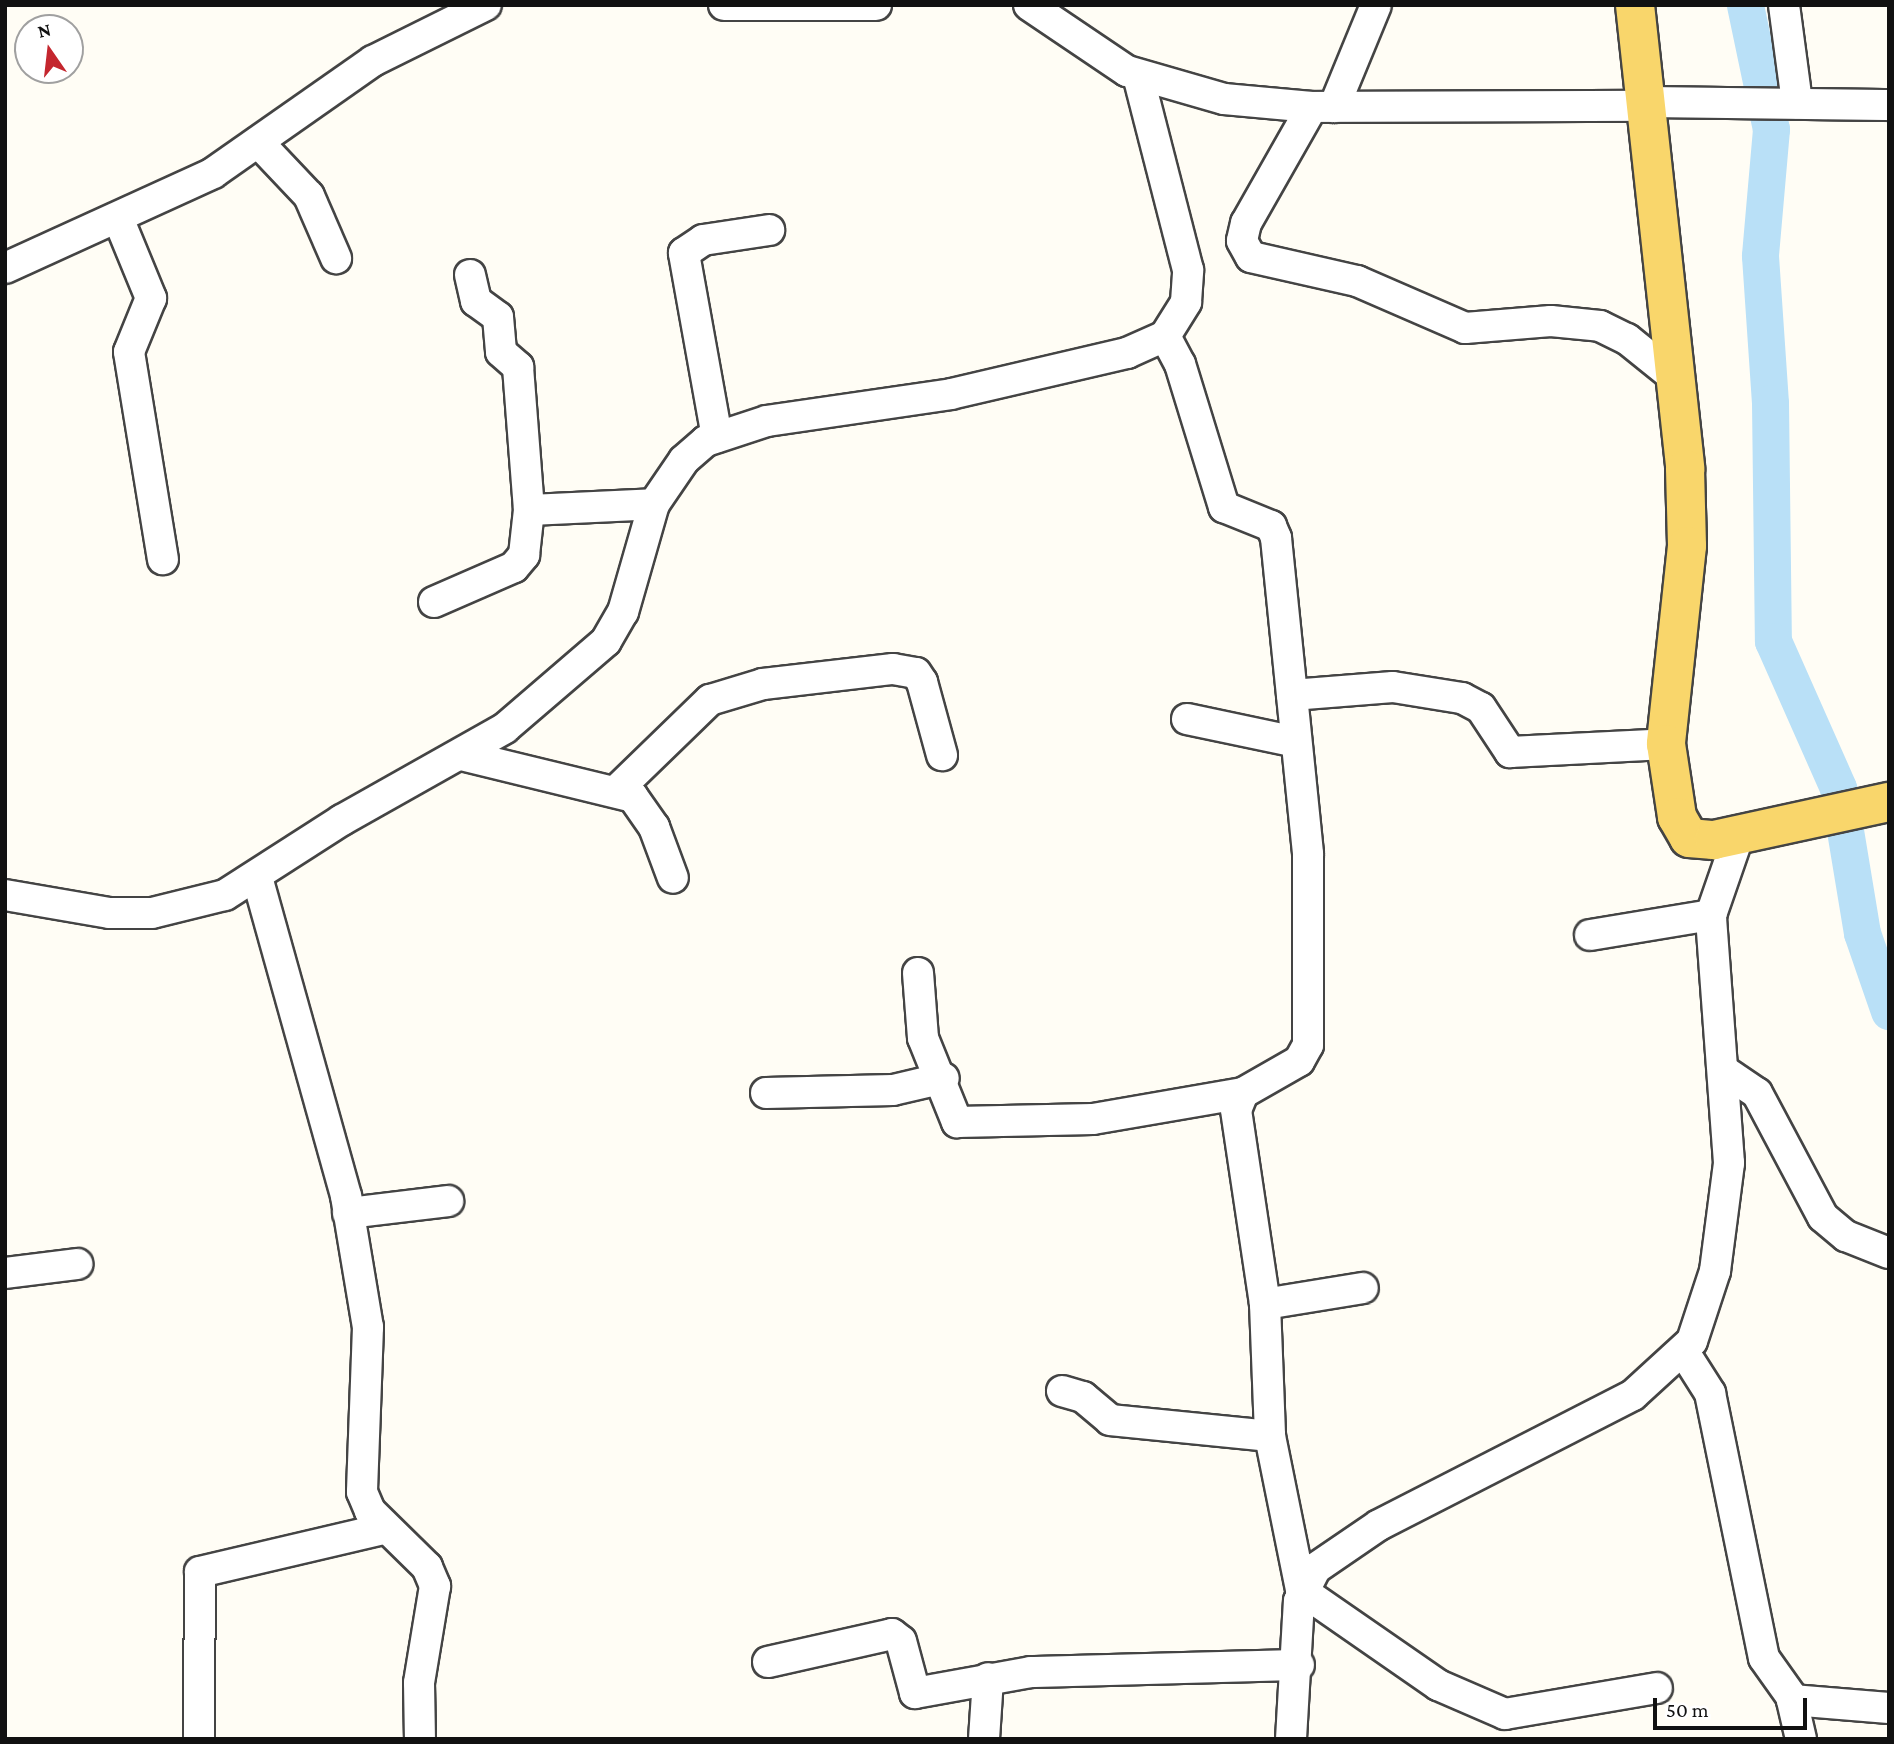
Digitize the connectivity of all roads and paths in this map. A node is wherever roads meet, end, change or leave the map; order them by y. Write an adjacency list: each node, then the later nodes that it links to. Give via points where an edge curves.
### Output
1 (486, 5): 13 (street, via 373,61)
2 (724, 5): 3 (street)
3 (876, 5)
4 (1029, 5): 8 (street)
5 (1377, 5): 12 (street)
6 (1635, 5): 10 (main road)
7 (1784, 5): 9 (street)
8 (1138, 75): 12 (street, via 1206,96); 19 (street, via 1188,270 1185,302)
9 (1794, 103): 10 (street); 11 (street)
10 (1645, 104): 12 (street); 20 (main road)
11 (1889, 105)
12 (1323, 107): 20 (street, via 1246,223 1242,241 1251,257 1357,281 1465,328 1594,324 1627,339)
13 (258, 142): 14 (street, via 213,173); 16 (street, via 309,196)
14 (118, 218): 17 (street); 24 (street, via 151,298 129,352)
15 (769, 230): 21 (street, via 703,240 684,253)
16 (336, 258)
17 (5, 268)
18 (470, 275): 23 (street, via 476,301 498,317 501,352 519,368)
19 (1165, 336): 21 (street, via 1126,353 951,394 767,421); 26 (street, via 1180,364 1224,507 1275,531)
20 (1679, 381): 29 (main road, via 1687,546)
21 (717, 437): 22 (street, via 684,460)
22 (654, 504): 23 (street); 30 (street, via 623,612 606,641 574,675)
23 (529, 510): 25 (street, via 524,555 514,567)
24 (163, 559)
25 (434, 602)
26 (1292, 695): 28 (street); 29 (street, via 1393,687 1462,698 1481,708 1510,752)
27 (1187, 719): 28 (street)
28 (1296, 742): 44 (street, via 1308,855 1308,1045 1299,1061)
29 (1666, 744): 34 (main road, via 1670,794 1685,834 1699,841)
30 (461, 755): 32 (street); 35 (street, via 342,820)
31 (942, 755): 32 (street, via 922,682 916,673 893,669 763,684 710,700)
32 (616, 791): 36 (street, via 644,808)
33 (1887, 803): 34 (main road)
34 (1738, 837): 38 (street)
35 (257, 877): 37 (street, via 225,895 152,913 109,913); 46 (street, via 309,1047)
36 (673, 878)
37 (5, 895)
38 (1711, 915): 39 (street); 41 (street)
39 (1590, 935)
40 (918, 973): 42 (street, via 923,1038)
41 (1727, 1073): 47 (street, via 1757,1093 1824,1217 1846,1236); 52 (street, via 1729,1163 1721,1234 1705,1309)
42 (944, 1078): 43 (street, via 893,1090); 44 (street, via 954,1118 965,1125 1093,1119)
43 (766, 1093)
44 (1243, 1093): 51 (street, via 1237,1119)
45 (448, 1200): 46 (street)
46 (348, 1213): 55 (street, via 372,1364 360,1477 370,1511)
47 (1889, 1253)
48 (77, 1264): 49 (street)
49 (5, 1273)
50 (1363, 1288): 51 (street)
51 (1265, 1304): 54 (street)
52 (1684, 1352): 56 (street, via 1633,1395 1379,1525 1316,1568); 61 (street, via 1710,1393 1764,1658)
53 (1062, 1391): 54 (street, via 1083,1397 1110,1420)
54 (1270, 1436): 56 (street)
55 (384, 1528): 63 (street, via 200,1572); 64 (street, via 427,1567 435,1586 419,1683)
56 (1301, 1590): 58 (street); 60 (street, via 1438,1685 1505,1714)
57 (768, 1662): 59 (street, via 892,1634 901,1641 915,1693)
58 (1298, 1665): 59 (street); 66 (street)
59 (988, 1678): 65 (street)
60 (1657, 1688)
61 (1792, 1700): 62 (street); 67 (street)
62 (1889, 1708)
63 (199, 1739)
64 (420, 1739)
65 (984, 1739)
66 (1291, 1739)
67 (1801, 1739)

